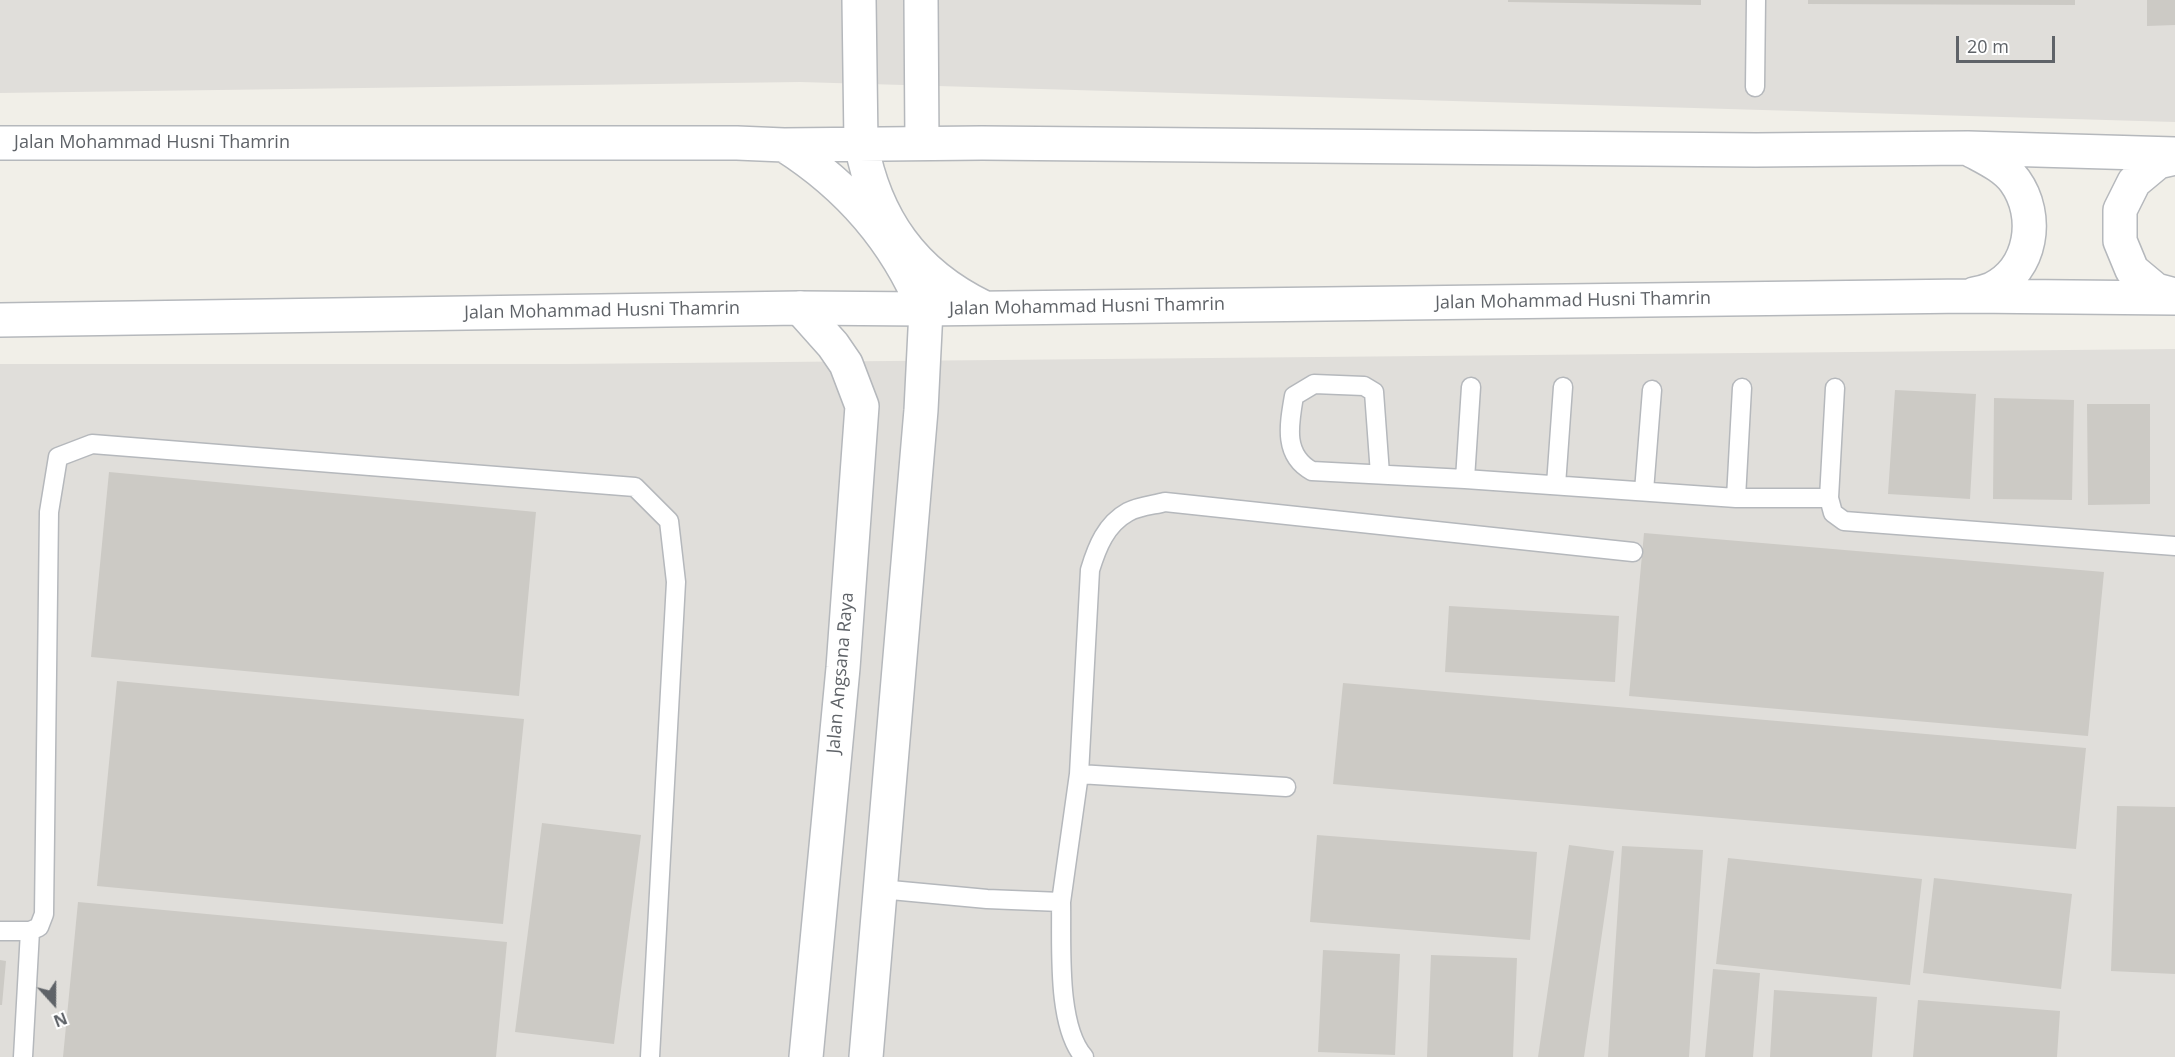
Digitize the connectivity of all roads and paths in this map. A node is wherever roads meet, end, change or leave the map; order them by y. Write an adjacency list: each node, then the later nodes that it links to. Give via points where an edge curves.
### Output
1 (859, 0): 6 (street)
2 (921, 0): 7 (street)
3 (1756, 0): 4 (lane)
4 (1755, 87)
5 (0, 142): 8 (street, Jalan Mohammad Husni Thamrin)
6 (861, 143): 7 (street, Jalan Mohammad Husni Thamrin); 8 (street, Jalan Mohammad Husni Thamrin); 14 (street, via 870,185 901,242 947,287)
7 (922, 143): 9 (street, Jalan Mohammad Husni Thamrin, via 1756,150)
8 (784, 145): 15 (street, via 829,177 867,215 900,260)
9 (1968, 148): 10 (street, Jalan Mohammad Husni Thamrin); 11 (street, via 1995,163 2014,180 2027,201 2031,226 2026,251 2013,273 1992,289)
10 (2175, 156): 12 (street, via 2158,162 2134,182 2120,210 2120,241 2132,270 2156,290)
11 (1968, 296): 12 (street, Jalan Mohammad Husni Thamrin); 14 (street, Jalan Mohammad Husni Thamrin)
12 (2175, 297)
13 (800, 308): 15 (street, Jalan Mohammad Husni Thamrin); 16 (street, Jalan Mohammad Husni Thamrin); 38 (street, Jalan Angsana Raya, via 846,364 862,406 843,668)
14 (985, 308): 15 (street, Jalan Mohammad Husni Thamrin)
15 (924, 309): 32 (street, via 921,410)
16 (0, 320)
17 (1472, 387): 23 (lane)
18 (1563, 387): 24 (lane)
19 (1742, 388): 26 (lane)
20 (1835, 388): 27 (lane)
21 (1652, 390): 25 (lane)
22 (1380, 474): 22 (lane, via 1312,471 1300,465 1292,449 1289,423 1294,396 1314,384 1364,386 1374,392); 23 (lane)
23 (1465, 479): 24 (lane)
24 (1556, 485): 25 (lane)
25 (1644, 492): 26 (lane)
26 (1736, 498): 27 (lane)
27 (1828, 498): 28 (lane, via 1833,513 1844,520)
28 (2175, 546)
29 (1633, 552): 30 (lane, via 1165,502 1130,511 1113,522 1096,549 1090,570)
30 (1079, 774): 31 (lane); 33 (lane)
31 (1286, 787)
32 (880, 889): 33 (lane); 39 (street)
33 (1060, 902): 40 (lane, via 1064,1000 1068,1024)
34 (0, 931): 35 (lane)
35 (30, 931): 36 (lane); 37 (lane, via 41,923 46,899 49,512 58,457 92,444 635,487 669,521 676,582)
36 (24, 1057)
37 (650, 1057)
38 (806, 1057)
39 (866, 1057)
40 (1084, 1057)

